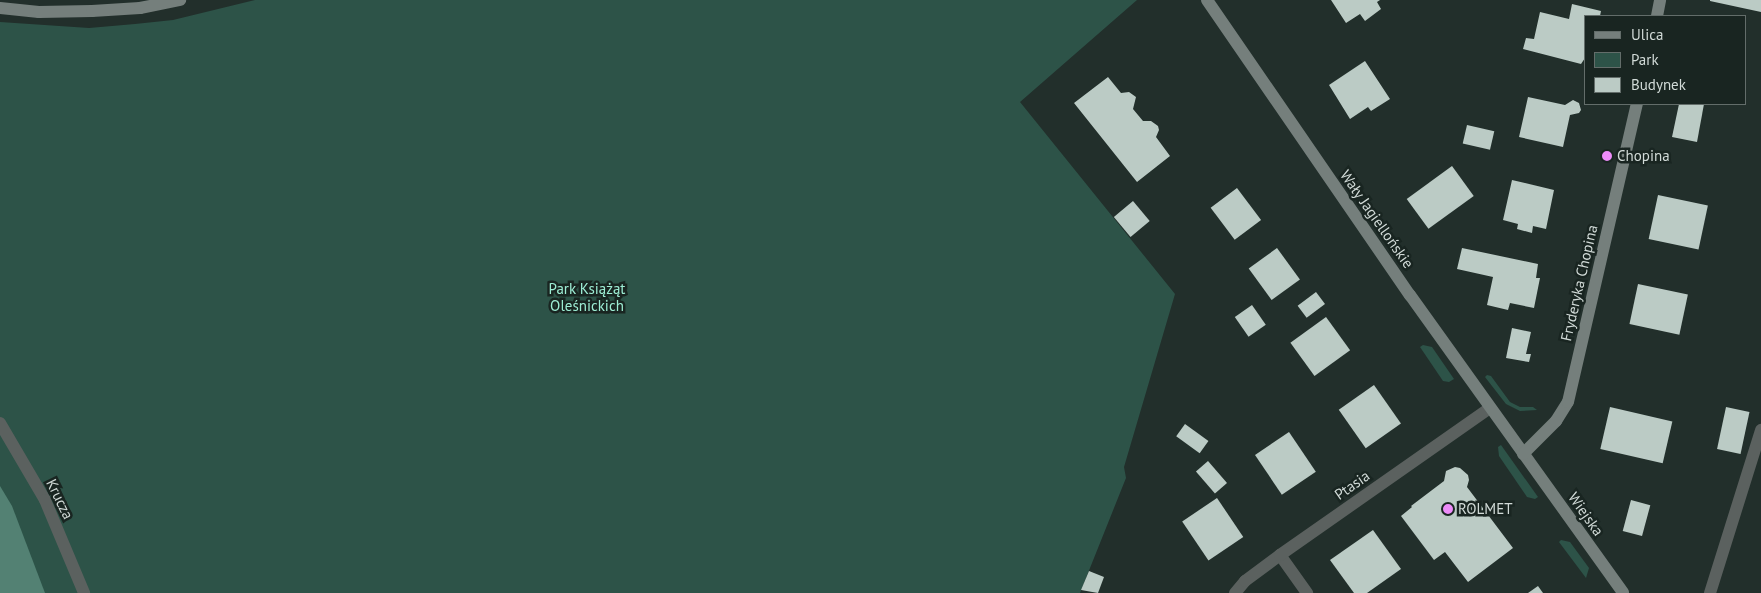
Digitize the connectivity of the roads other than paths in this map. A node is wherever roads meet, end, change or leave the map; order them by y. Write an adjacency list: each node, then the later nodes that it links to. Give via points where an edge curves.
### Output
1 (180, 0): 4 (street, via 140,8 92,11 39,12)
2 (1208, 0): 7 (street, Wały Jagiellońskie)
3 (1660, 0): 5 (street)
4 (0, 8)
5 (1657, 15)
6 (1637, 105): 10 (street, Fryderyka Chopina, via 1568,402 1556,422)
7 (1490, 408): 10 (street, Wały Jagiellońskie); 11 (street, Ptasia)
8 (0, 423): 12 (street, Krucza, via 45,500)
9 (1761, 430): 16 (street)
10 (1523, 454): 15 (street, Wiejska)
11 (1280, 555): 13 (street, Ptasia, via 1245,581); 14 (street)
12 (84, 593)
13 (1235, 593)
14 (1307, 593)
15 (1623, 593)
16 (1710, 593)

